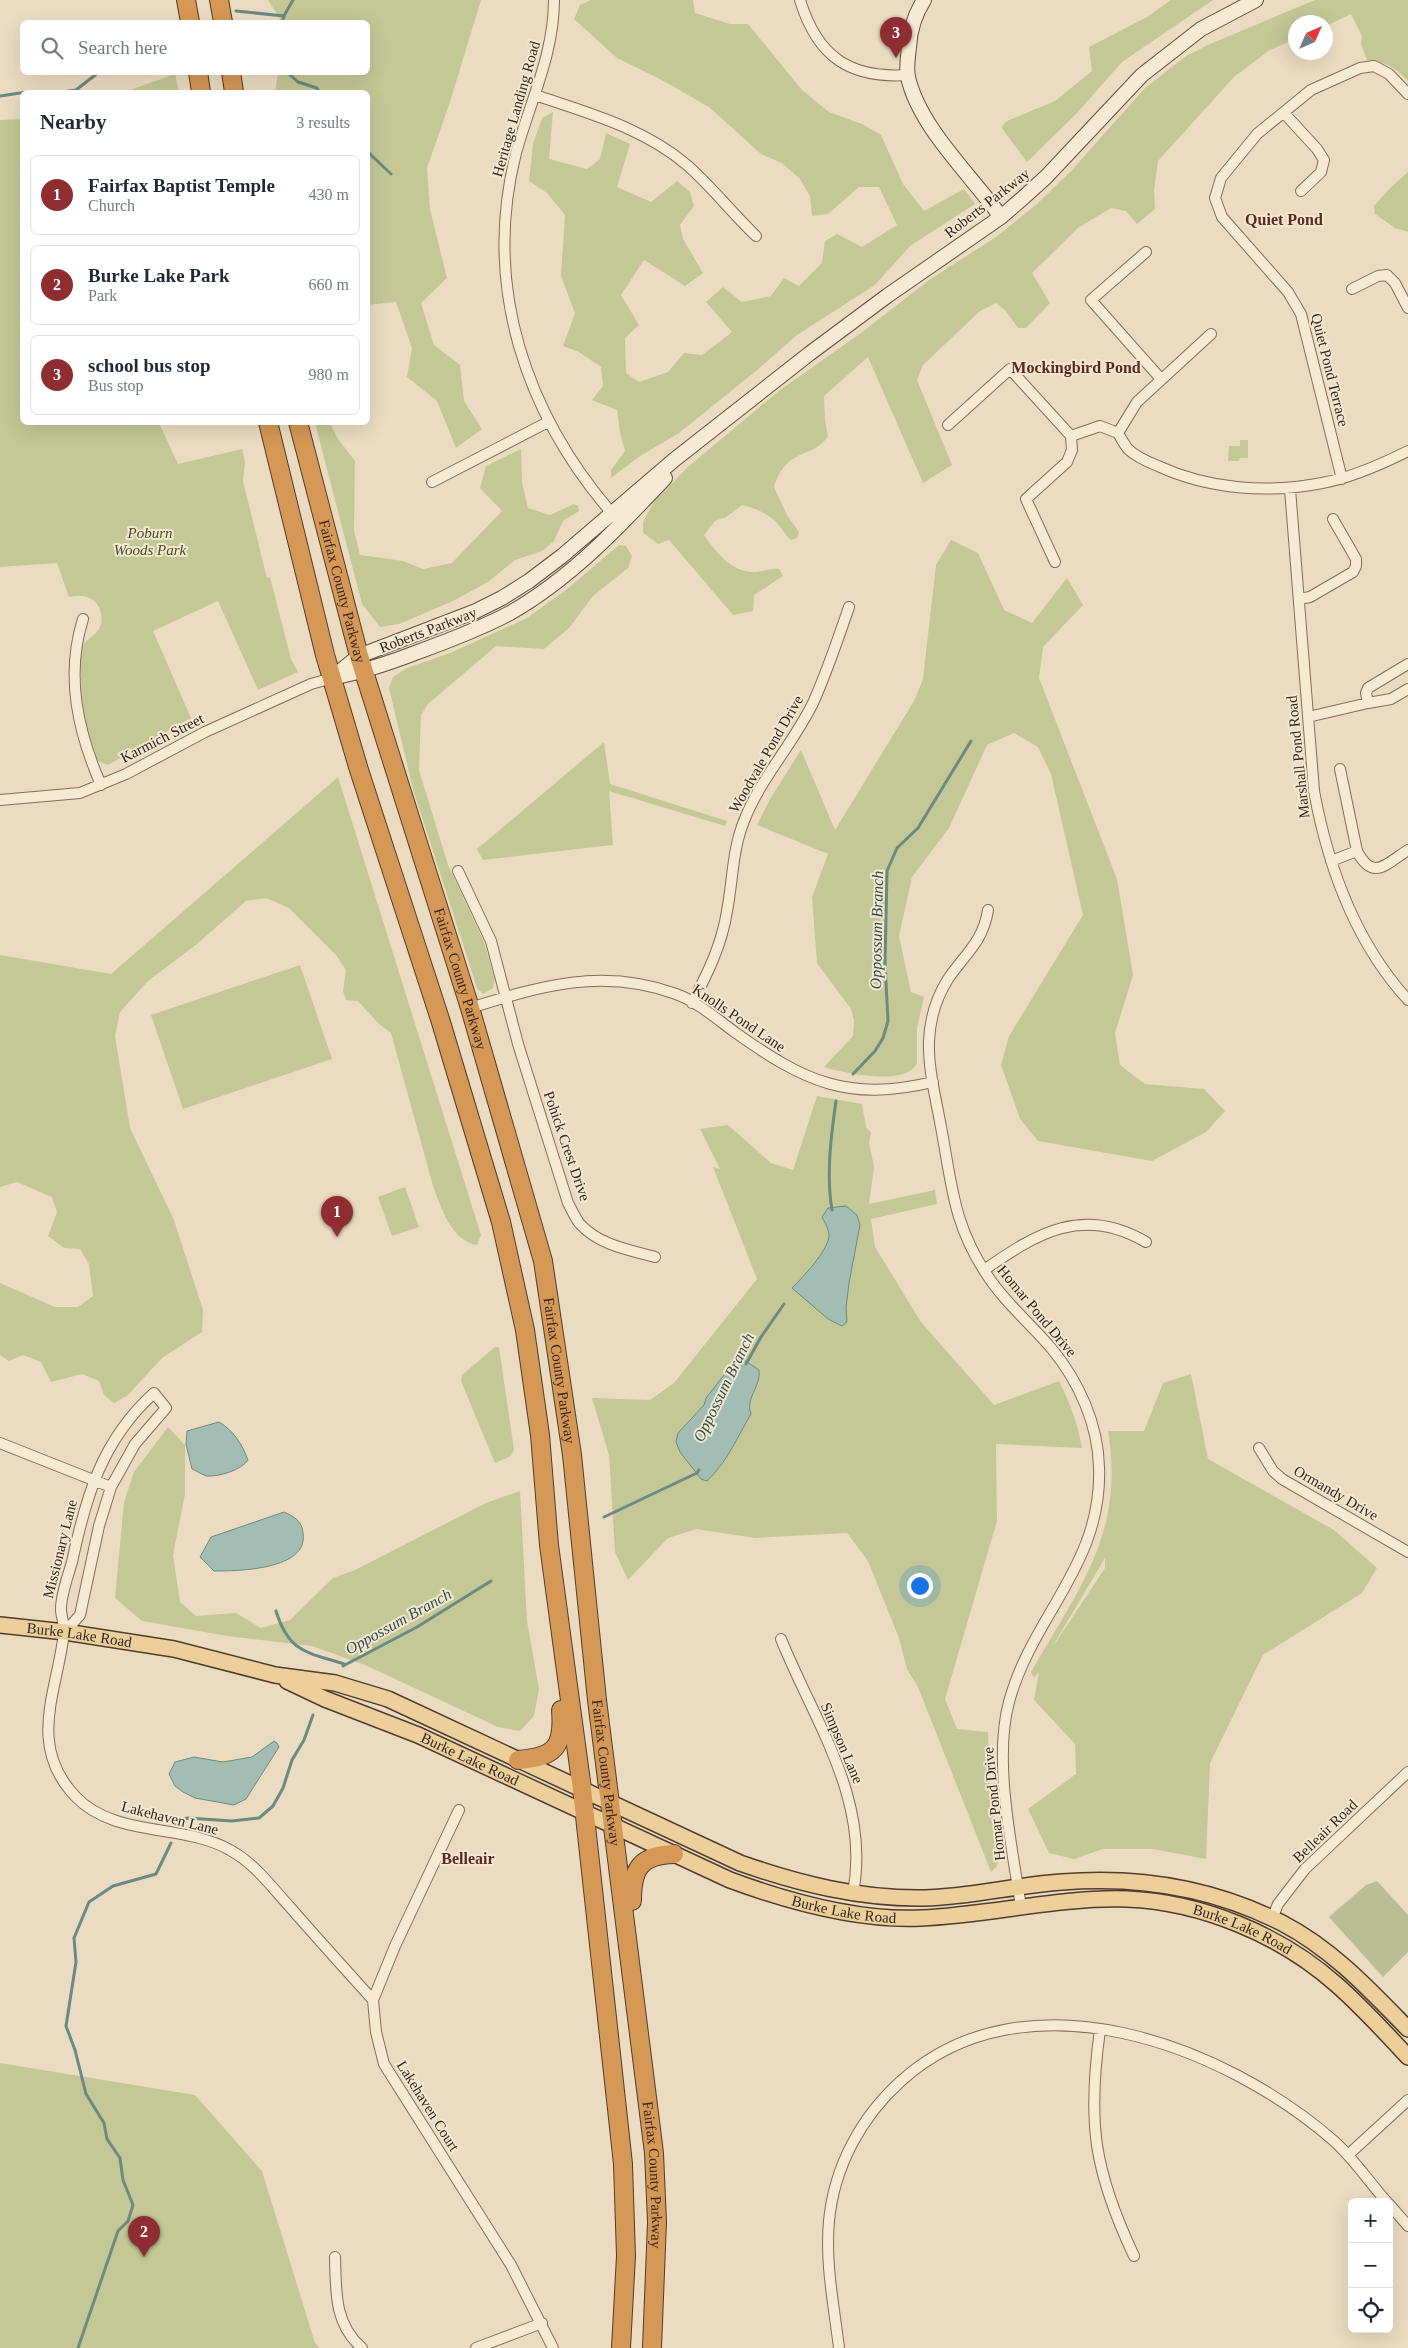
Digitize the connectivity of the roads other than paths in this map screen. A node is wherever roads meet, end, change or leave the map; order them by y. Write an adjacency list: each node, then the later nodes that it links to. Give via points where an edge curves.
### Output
1 (186, 0): 7 (highway)
2 (219, 0): 8 (highway)
3 (554, 0): 15 (street, Heritage Landing Road, via 551,38)
4 (800, 0): 11 (street, via 815,35 843,63 869,75)
5 (924, 0): 11 (main road, via 912,29)
6 (1256, 0): 18 (main road, Roberts Parkway, via 1201,29 1142,75 1046,177)
7 (190, 20)
8 (223, 20)
9 (198, 75): 12 (highway)
10 (231, 75): 13 (highway)
11 (908, 76): 18 (main road, via 927,121)
12 (201, 90)
13 (234, 90)
14 (1408, 94): 16 (street, Quiet Pond Terrace, via 1382,69 1374,66 1360,68 1310,90)
15 (535, 95): 19 (street, via 615,122 673,154 698,175); 26 (street, Heritage Landing Road, via 510,182 505,263 518,346)
16 (1284, 113): 17 (street, via 1324,160 1321,172); 33 (street, Quiet Pond Terrace, via 1257,134 1225,172 1217,184 1215,198 1222,217 1288,292 1301,314)
17 (1301, 192)
18 (1001, 217): 25 (main road, Roberts Parkway, via 887,296)
19 (756, 236)
20 (1146, 252): 24 (street, via 1091,300)
21 (1352, 289): 22 (street, via 1385,275 1395,283)
22 (1408, 308)
23 (1211, 334): 24 (street)
24 (1161, 379): 30 (street, via 1137,402)
25 (726, 421): 36 (main road, Roberts Parkway, via 674,460); 38 (main road, Roberts Parkway)
26 (548, 422): 34 (street); 36 (street, Heritage Landing Road, via 582,476)
27 (269, 425): 45 (highway, Fairfax County Parkway)
28 (299, 425): 43 (highway, Fairfax County Parkway)
29 (948, 425): 31 (street, via 1010,369)
30 (1118, 433): 31 (street, via 1100,426); 35 (street, via 1136,456 1186,477 1247,488)
31 (1071, 436): 39 (street, via 1072,450 1067,462 1026,499)
32 (1408, 451): 33 (street)
33 (1342, 479): 35 (street)
34 (432, 482)
35 (1290, 489): 40 (street, Marshall Pond Road)
36 (612, 514): 38 (street, Heritage Landing Road); 43 (main road, Roberts Parkway, via 562,556 502,598)
37 (1333, 519): 40 (street, via 1356,559 1356,566 1353,572 1310,597)
38 (621, 525): 43 (main road, Roberts Parkway, via 554,583 511,612 478,629)
39 (1055, 562)
40 (1299, 599): 48 (street, Marshall Pond Road)
41 (848, 607): 59 (street, Woodvale Pond Drive, via 812,704 744,820 734,856 722,936)
42 (83, 620): 50 (street, via 74,655 76,704 82,735)
43 (362, 664): 45 (main road, Roberts Parkway); 60 (highway, Fairfax County Parkway)
44 (1408, 664): 47 (street, via 1368,688)
45 (332, 678): 50 (street, Karmich Street, via 311,684 205,732); 73 (highway, Fairfax County Parkway, via 440,1018 511,1260 540,1435)
46 (1408, 689): 47 (street, via 1391,699)
47 (1368, 703): 48 (street)
48 (1308, 717): 54 (street, Marshall Pond Road, via 1314,791)
49 (1340, 769): 53 (street)
50 (101, 785): 51 (street, Karmich Street, via 80,793)
51 (0, 800)
52 (1408, 850): 53 (street, via 1377,869 1363,863)
53 (1357, 851): 54 (street)
54 (1331, 861): 58 (street, Marshall Pond Road, via 1364,937)
55 (458, 871): 57 (street, Pohick Crest Drive, via 491,941)
56 (988, 910): 61 (street, Homar Pond Drive, via 981,936 946,982 934,1008 929,1043)
57 (505, 997): 59 (street, Knolls Pond Lane, via 559,984 608,979 647,986); 60 (street, Knolls Pond Lane); 63 (street, Pohick Crest Drive, via 558,1177 580,1224 610,1244)
58 (1408, 1000)
59 (692, 1003): 61 (street, Knolls Pond Lane, via 783,1065 820,1081 876,1090)
60 (470, 1008): 78 (highway, Fairfax County Parkway, via 543,1261 572,1455)
61 (933, 1082): 64 (street, Homar Pond Drive, via 954,1207 965,1238)
62 (1146, 1242): 64 (street, via 1112,1226 1074,1225 1045,1233)
63 (655, 1257)
64 (984, 1270): 83 (street, Homar Pond Drive, via 1017,1312 1051,1347 1072,1377 1091,1420 1099,1464 1098,1503 1087,1544 1076,1570 1024,1661 1005,1716 1003,1775)
65 (0, 1442): 67 (street)
66 (1259, 1448): 69 (street, Ormandy Drive, via 1282,1479)
67 (93, 1481): 68 (street); 68 (street, Missionary Lane, via 119,1433 154,1393 166,1408 135,1444); 71 (street, Missionary Lane, via 81,1518 61,1609)
68 (111, 1487): 71 (street, via 99,1526 80,1616)
69 (1408, 1552)
70 (0, 1625): 71 (main road, Burke Lake Road)
71 (65, 1632): 74 (main road, Burke Lake Road, via 174,1649); 88 (street, Lakehaven Lane, via 47,1726 53,1761 66,1786 86,1806 109,1818 212,1843 243,1858)
72 (781, 1639): 84 (street, Simpson Lane, via 839,1765 851,1805 857,1854)
73 (562, 1647): 75 (highway, via 561,1738 550,1753 539,1758); 77 (highway, Fairfax County Parkway)
74 (274, 1675): 75 (main road, Burke Lake Road, via 335,1683 388,1700); 80 (main road, Burke Lake Road, via 325,1699 418,1735)
75 (518, 1760): 77 (main road, Burke Lake Road)
76 (1408, 1772): 86 (street, Belleair Road, via 1305,1869 1287,1890)
77 (582, 1789): 78 (main road, Burke Lake Road); 80 (highway, Fairfax County Parkway)
78 (610, 1802): 81 (highway, Fairfax County Parkway); 84 (main road, Burke Lake Road, via 740,1862 786,1879)
79 (459, 1810): 88 (street, Lakehaven Court)
80 (584, 1812): 81 (main road, Burke Lake Road); 103 (highway, Fairfax County Parkway, via 623,2164 626,2256)
81 (614, 1826): 82 (main road, Burke Lake Road); 87 (highway, Fairfax County Parkway)
82 (674, 1854): 85 (main road, Burke Lake Road, via 776,1897 826,1909 918,1918); 87 (highway, via 658,1854 647,1860 637,1868 632,1878)
83 (1018, 1887): 84 (main road, Burke Lake Road, via 922,1898); 85 (street, Homar Pond Drive); 86 (main road, Burke Lake Road, via 1096,1880 1163,1884 1234,1903)
84 (853, 1893)
85 (1021, 1907): 91 (main road, Burke Lake Road, via 1097,1899 1129,1900 1188,1909 1243,1927 1289,1950 1337,1984)
86 (1272, 1919): 90 (main road, Burke Lake Road, via 1335,1958)
87 (632, 1964): 104 (highway, Fairfax County Parkway, via 657,2197)
88 (373, 2000): 99 (street, Lakehaven Court, via 384,2064 511,2265)
89 (1100, 2030): 93 (street, via 1166,2045 1223,2067 1293,2110); 97 (street, via 1093,2100 1097,2148 1110,2201); 105 (street, via 1042,2025 985,2033 954,2045 921,2065 880,2102 849,2150 831,2204 828,2256)
90 (1408, 2030)
91 (1408, 2057)
92 (1408, 2100): 93 (street)
93 (1348, 2155): 94 (street)
94 (1384, 2198)
95 (1393, 2209): 96 (street)
96 (1408, 2226)
97 (1134, 2256)
98 (335, 2257): 100 (street, via 340,2316 352,2339)
99 (542, 2323): 101 (street); 102 (street, Lakehaven Court)
100 (362, 2348)
101 (476, 2348)
102 (553, 2348)
103 (621, 2348)
104 (652, 2348)
105 (839, 2348)

